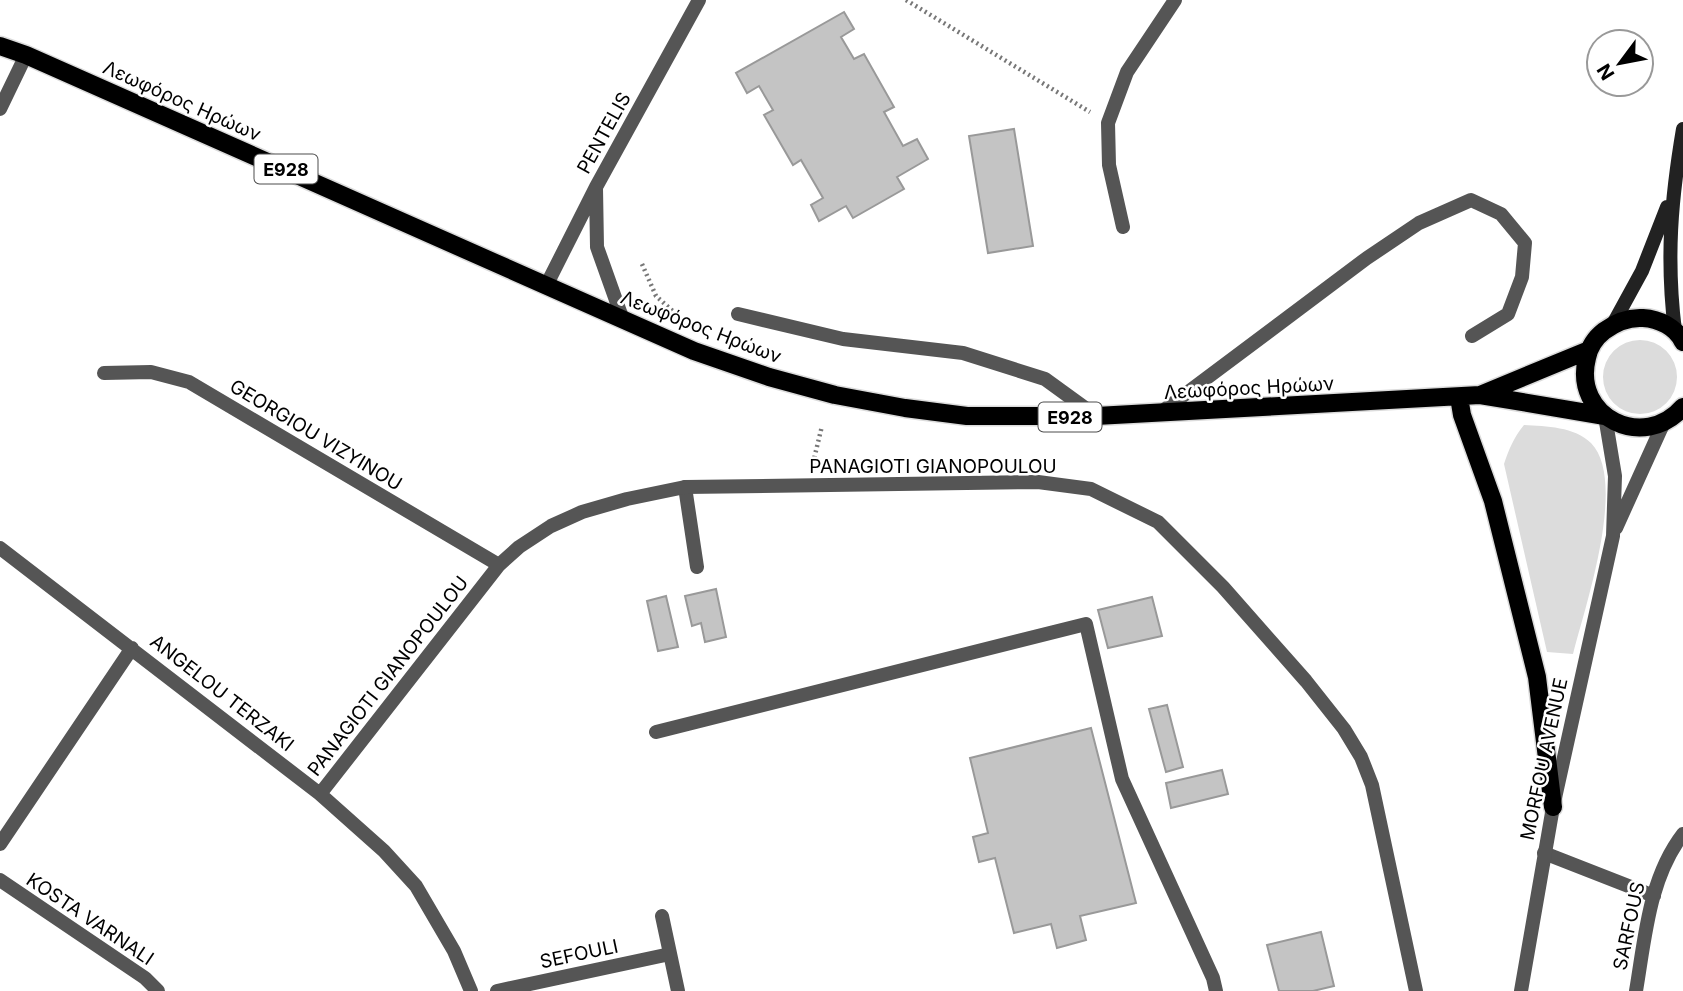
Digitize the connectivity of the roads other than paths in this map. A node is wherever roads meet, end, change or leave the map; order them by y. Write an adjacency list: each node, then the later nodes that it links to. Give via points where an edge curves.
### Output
1 (699, 0): 7 (street, PENTELIS)
2 (1175, 0): 9 (street, via 1127,72 1108,123 1109,165)
3 (0, 46): 4 (main road, Λεωφόρος Ηρώων / E928)
4 (26, 55): 5 (street); 10 (main road, Λεωφόρος Ηρώων / E928)
5 (0, 109)
6 (1683, 129): 8 (main road)
7 (596, 187): 10 (street, PENTELIS); 12 (street, via 597,247)
8 (1672, 193): 13 (main road, via 1642,271); 15 (main road, via 1669,253)
9 (1123, 227)
10 (545, 286): 12 (main road, Λεωφόρος Ηρώων / E928)
11 (738, 314): 22 (street, via 843,339 962,353 1045,379)
12 (622, 320): 22 (main road, Λεωφόρος Ηρώων / E928, via 769,377 846,397 967,416)
13 (1613, 324): 15 (main road, via 1648,318); 16 (main road, E928)
14 (1472, 336): 21 (street, via 1508,314 1522,277 1525,243 1501,214 1471,200 1419,223 1377,251)
15 (1680, 336)
16 (1589, 350): 18 (main road, Λεωφόρος Ηρώων / E928); 23 (main road, via 1586,386)
17 (104, 373): 28 (street, GEORGIOU VIZYINOU, via 151,372 188,382)
18 (1480, 395): 19 (main road, Λεωφόρος Ηρώων / E928); 23 (main road, Λεωφόρος Ηρώων / E928)
19 (1459, 397): 21 (main road, Λεωφόρος Ηρώων / E928); 33 (main road, via 1493,502 1537,677)
20 (1683, 407): 24 (main road)
21 (1160, 413): 22 (main road, Λεωφόρος Ηρώων / E928)
22 (1096, 416)
23 (1605, 416): 24 (main road, E928, via 1637,428); 26 (street, MORFOU AVENUE, via 1615,476)
24 (1664, 422): 26 (street, MORFOU AVENUE)
25 (685, 487): 28 (street, PANAGIOTI GIANOPOULOU, via 582,512 551,526); 29 (street); 46 (street, PANAGIOTI GIANOPOULOU, via 1038,482 1091,489 1158,522 1306,681 1361,757 1372,785)
26 (1613, 536): 33 (street, MORFOU AVENUE)
27 (0, 548): 30 (street, ANGELOU TERZAKI)
28 (499, 565): 32 (street, PANAGIOTI GIANOPOULOU)
29 (698, 567)
30 (132, 648): 32 (street, ANGELOU TERZAKI); 35 (street)
31 (656, 732): 45 (street, via 1086,624 1122,779)
32 (320, 794): 42 (street, ANGELOU TERZAKI, via 416,886 454,951)
33 (1553, 807): 36 (street, MORFOU AVENUE)
34 (1683, 834): 38 (street, SARFOUS, via 1660,874)
35 (0, 844)
36 (1544, 853): 38 (street); 47 (street, MORFOU AVENUE)
37 (0, 880): 41 (street, KOSTA VARNALI)
38 (1654, 896): 48 (street, SARFOUS)
39 (662, 916): 40 (street)
40 (670, 954): 43 (street, SEFOULI); 44 (street)
41 (158, 991)
42 (471, 991)
43 (497, 991)
44 (678, 991)
45 (1216, 991)
46 (1416, 991)
47 (1521, 991)
48 (1636, 991)

